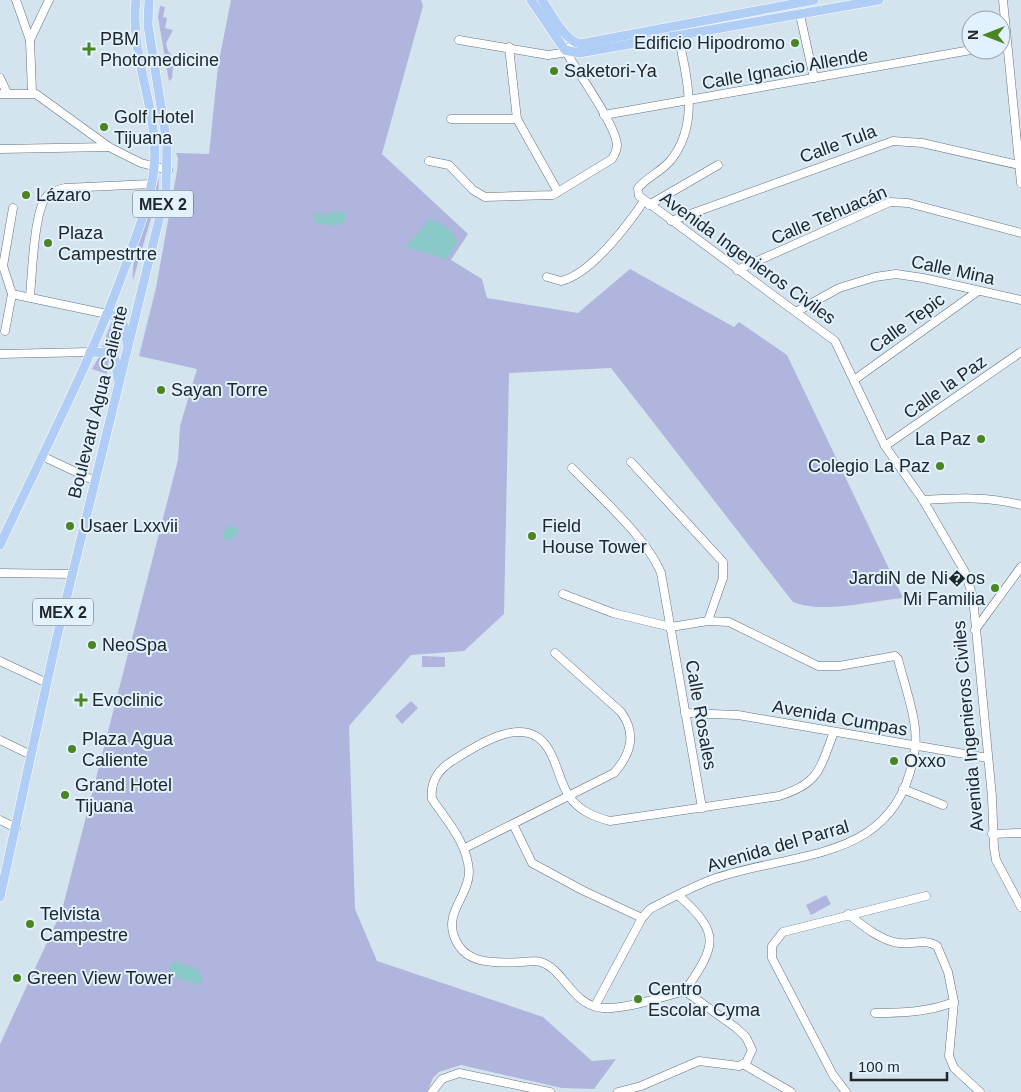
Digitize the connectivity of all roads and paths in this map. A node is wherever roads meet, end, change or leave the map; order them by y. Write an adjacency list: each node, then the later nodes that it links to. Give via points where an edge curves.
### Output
1 (16, 0): 11 (street)
2 (49, 0): 11 (street)
3 (531, 0): 15 (main road)
4 (542, 0): 13 (main road)
5 (814, 0): 9 (main road)
6 (879, 0): 8 (main road)
7 (143, 1): 31 (main road, Boulevard Agua Caliente / MEX 2, via 136,38 152,127); 32 (main road, Boulevard Agua Caliente / MEX 2, via 167,144)
8 (800, 14): 10 (main road); 19 (street)
9 (676, 26): 10 (street); 13 (main road, via 586,44)
10 (678, 36): 15 (main road, via 579,53); 22 (street)
11 (30, 40): 20 (street)
12 (459, 40): 14 (street)
13 (575, 43): 15 (street)
14 (509, 47): 15 (street, via 548,55); 25 (street)
15 (565, 50): 23 (street)
16 (961, 52): 19 (street, Calle Ignacio Allende)
17 (1006, 60): 30 (street)
18 (0, 78): 21 (street)
19 (814, 78): 22 (street, Calle Ignacio Allende)
20 (32, 93): 21 (street); 26 (street, via 41,96)
21 (4, 94)
22 (689, 101): 23 (street, Calle Ignacio Allende); 36 (street, Avenida Ingenieros Civiles, via 687,130 681,146 670,162 642,184 638,192)
23 (604, 115): 35 (street, via 617,143 612,159)
24 (451, 119): 25 (street)
25 (517, 119): 35 (street)
26 (110, 147): 27 (street); 31 (street)
27 (0, 149)
28 (429, 161): 35 (street, via 449,165 473,190 485,197 545,196)
29 (718, 165): 36 (street)
30 (1019, 165): 33 (street); 38 (street, Calle Tula, via 922,143 893,140)
31 (154, 168): 32 (street); 34 (main road, Boulevard Agua Caliente / MEX 2)
32 (168, 170): 49 (main road, Boulevard Agua Caliente / MEX 2, via 166,191)
33 (1021, 183)
34 (151, 184): 44 (street, via 65,188 46,197 40,212); 47 (main road, Boulevard Agua Caliente / MEX 2)
35 (558, 192)
36 (647, 203): 38 (street, Avenida Ingenieros Civiles); 41 (street, via 623,232 579,272 560,281)
37 (13, 208): 43 (street, via 4,266)
38 (671, 221): 40 (street, Avenida Ingenieros Civiles)
39 (1021, 233): 40 (street, Calle Tehuacán, via 908,203 890,202)
40 (737, 270): 46 (street, Avenida Ingenieros Civiles)
41 (547, 276)
42 (978, 291): 45 (street, Calle Mina); 46 (street, Calle Mina, via 896,274 839,288); 53 (street, Calle Tepic)
43 (12, 294): 44 (street); 48 (street)
44 (30, 296): 47 (street)
45 (1021, 300)
46 (796, 312): 53 (street, Avenida Ingenieros Civiles, via 835,341)
47 (107, 314): 49 (main road, via 116,316 124,324); 50 (main road, Boulevard Agua Caliente / MEX 2)
48 (4, 331)
49 (128, 349): 54 (main road, Boulevard Agua Caliente / MEX 2)
50 (90, 352): 52 (street); 54 (main road, via 111,353 117,367); 56 (main road, Boulevard Agua Caliente / MEX 2)
51 (1021, 352): 55 (street, Calle la Paz)
52 (0, 354)
53 (854, 380): 55 (street, Avenida Ingenieros Civiles)
54 (118, 387): 59 (main road, Boulevard Agua Caliente / MEX 2)
55 (885, 446): 60 (street, Avenida Ingenieros Civiles)
56 (42, 456): 59 (street); 62 (main road, Boulevard Agua Caliente / MEX 2)
57 (632, 462): 67 (street, via 723,562 725,571)
58 (572, 468): 68 (street, Calle Rosales, via 656,562 664,583)
59 (94, 480): 65 (main road, Boulevard Agua Caliente / MEX 2)
60 (923, 500): 61 (street, via 970,498); 69 (street, Avenida Ingenieros Civiles, via 965,572 973,597)
61 (1021, 505)
62 (0, 545)
63 (1021, 567): 69 (street)
64 (0, 573): 65 (street)
65 (72, 574): 72 (main road, Boulevard Agua Caliente / MEX 2)
66 (563, 594): 68 (street, via 614,613)
67 (708, 621): 68 (street, Avenida del Parral); 76 (street, Avenida del Parral, via 721,620 739,625 825,667 895,656 914,722)
68 (671, 627): 73 (street, Calle Rosales)
69 (976, 630): 78 (street, Avenida Ingenieros Civiles)
70 (555, 653): 80 (street, via 621,712 631,730 628,753 614,773)
71 (0, 662): 72 (street)
72 (47, 683): 77 (main road, Boulevard Agua Caliente / MEX 2)
73 (686, 713): 74 (street, Avenida Cumpas, via 738,715); 82 (street, Calle Rosales)
74 (834, 732): 76 (street, Avenida Cumpas); 82 (street, via 819,771 799,790)
75 (0, 740): 77 (street)
76 (916, 747): 78 (street, Avenida Cumpas); 79 (street, Avenida del Parral)
77 (31, 755): 85 (main road, Boulevard Agua Caliente / MEX 2)
78 (988, 758): 87 (street, Avenida Ingenieros Civiles)
79 (903, 789): 81 (street); 89 (street, Avenida del Parral, via 894,807 876,828 863,837 821,853 716,878)
80 (569, 797): 82 (street, via 589,815 610,821); 84 (street); 88 (street, via 543,740 514,730 499,736 451,762 434,778 432,799)
81 (943, 805)
82 (702, 808)
83 (0, 820): 85 (street)
84 (513, 824): 88 (street); 94 (street, via 532,863)
85 (16, 828): 91 (main road, Boulevard Agua Caliente / MEX 2)
86 (1021, 833): 87 (street)
87 (992, 834): 92 (street, Avenida Ingenieros Civiles, via 996,860)
88 (465, 848): 97 (street, via 469,872 451,928 459,946 480,961 491,964 540,961 549,966 575,994)
89 (678, 895): 94 (street, Avenida del Parral, via 650,909); 95 (street, via 699,914 710,937 707,956)
90 (926, 896): 93 (street)
91 (0, 897)
92 (1021, 907)
93 (848, 914): 96 (street, via 887,940 899,944 927,942 937,946 948,972); 104 (street, via 783,932 772,946 772,958 832,1075)
94 (642, 918): 97 (street, Avenida del Parral)
95 (685, 991): 97 (street, via 620,1006); 99 (street, via 746,1037 752,1050)
96 (954, 1002): 98 (street, via 907,1013); 105 (street, via 949,1056 954,1068)
97 (595, 1006)
98 (875, 1012)
99 (743, 1064): 102 (street, via 699,1061 641,1086); 103 (street)
100 (432, 1092): 101 (street, via 442,1079 459,1073)
101 (550, 1092)
102 (618, 1092)
103 (791, 1092)
104 (846, 1092)
105 (980, 1092)

